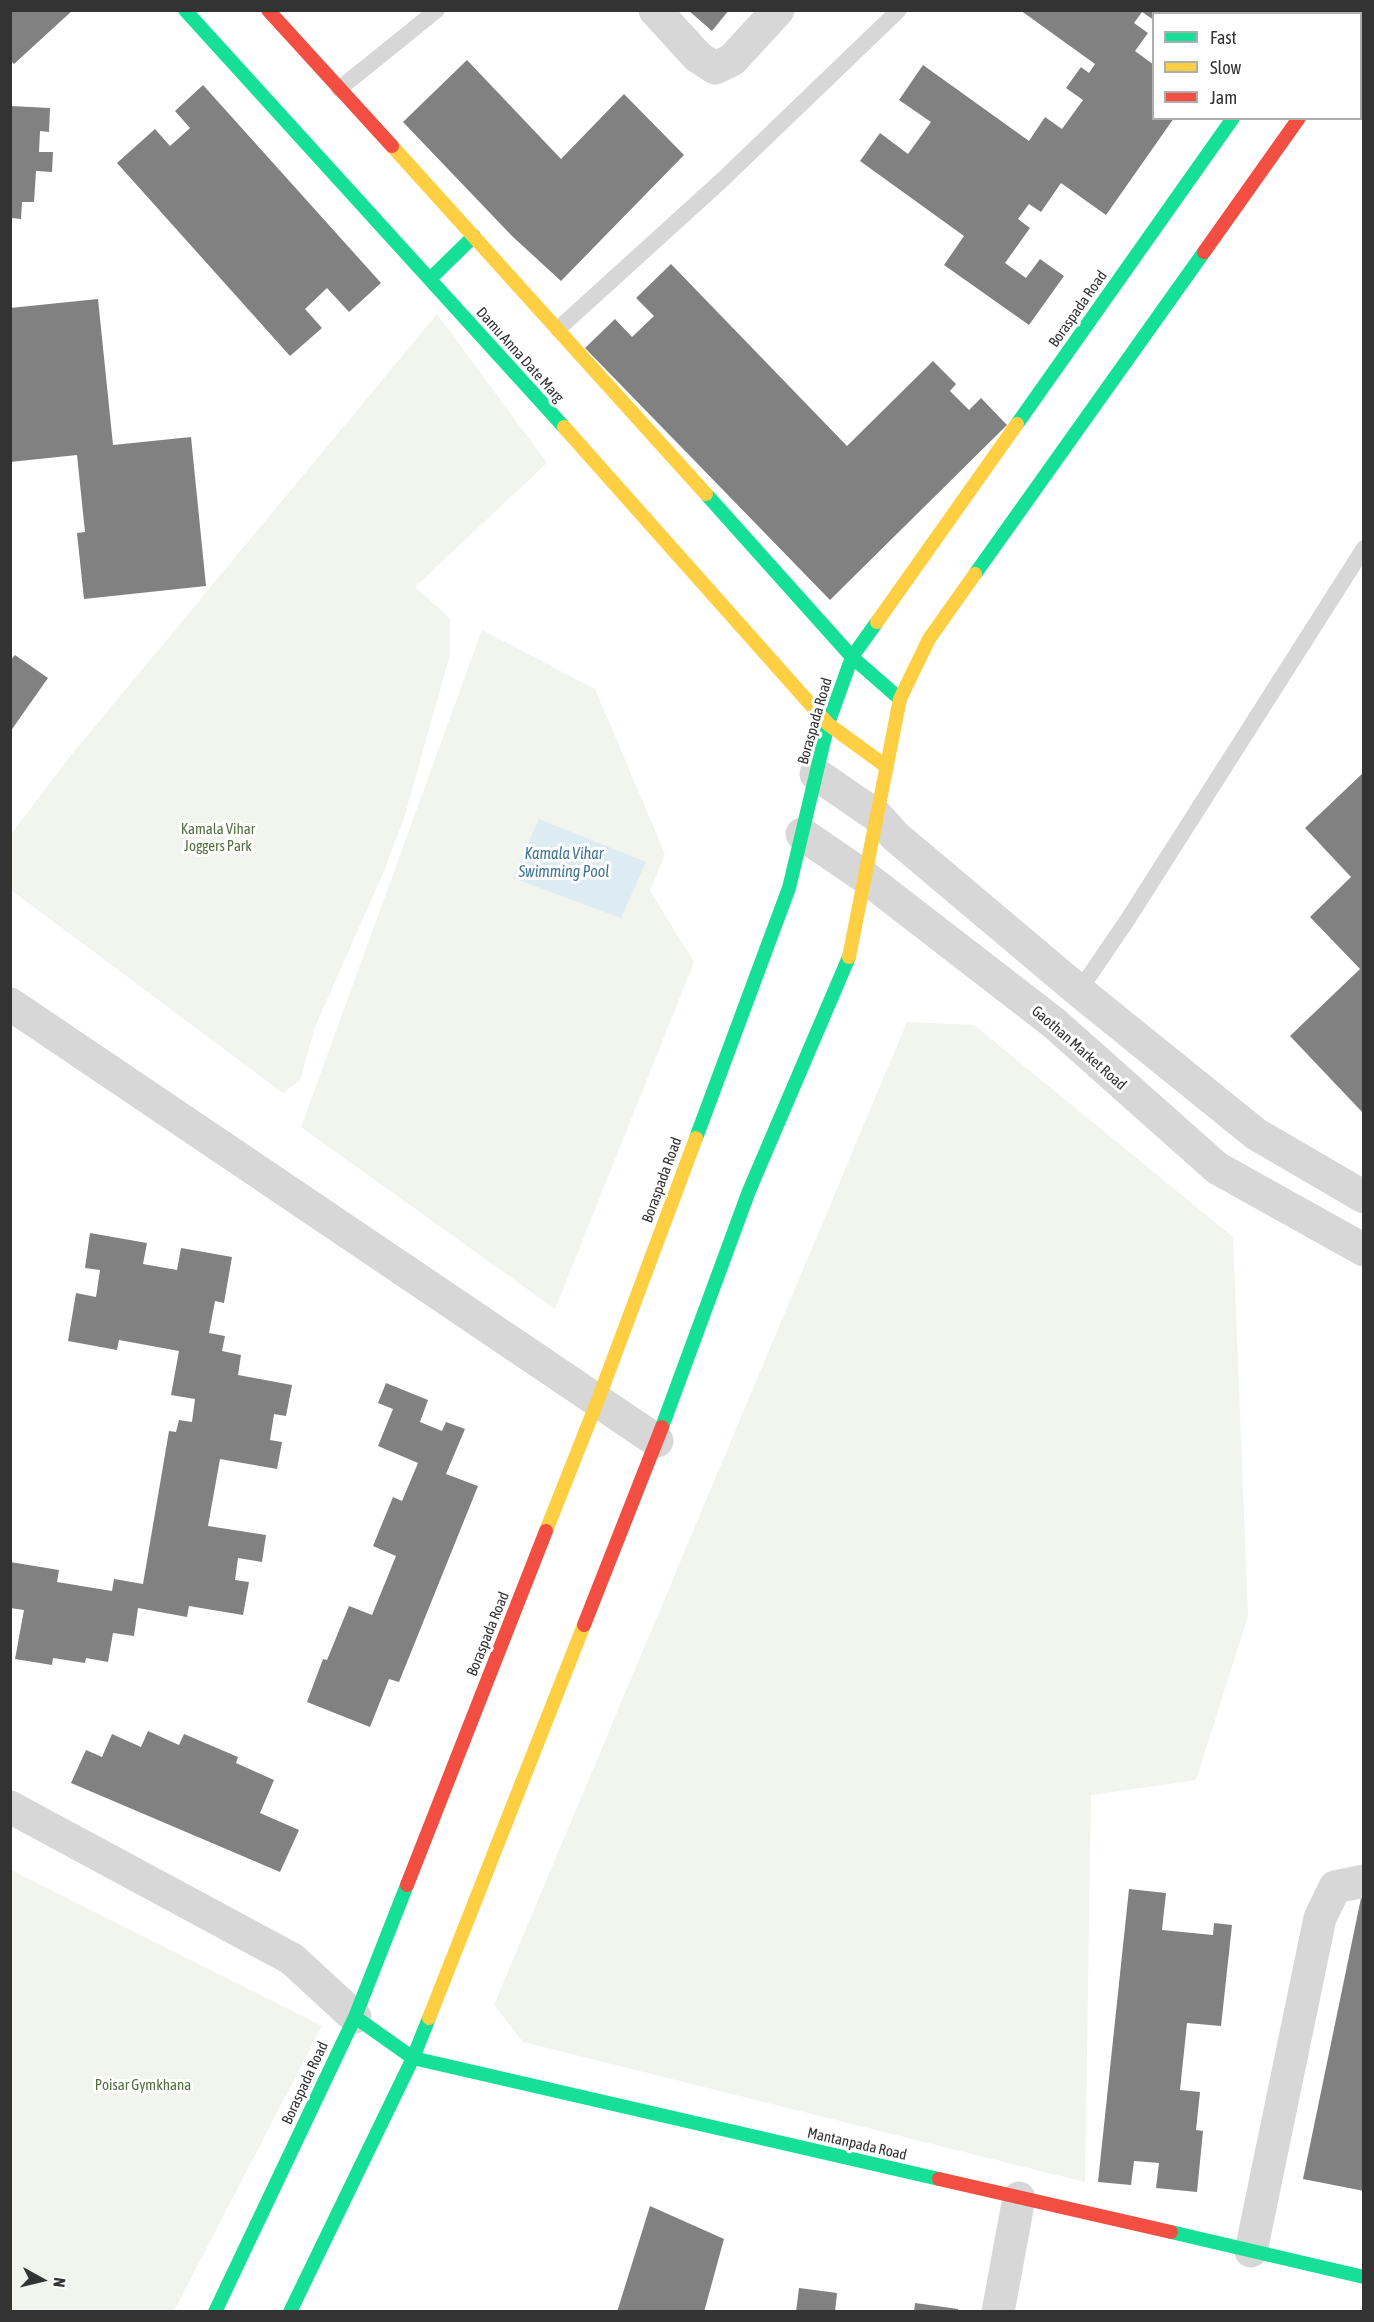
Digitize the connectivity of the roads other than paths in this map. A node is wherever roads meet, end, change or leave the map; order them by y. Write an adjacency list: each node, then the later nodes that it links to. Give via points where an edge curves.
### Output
1 (185, 10): 11 (main road, Damu Anna Date Marg)
2 (437, 10): 7 (lane)
3 (655, 10): 4 (street, via 698,57 715,68 732,60)
4 (778, 10)
5 (899, 10): 12 (lane, via 720,182)
6 (280, 14): 7 (main road)
7 (339, 89): 10 (main road)
8 (1232, 120): 14 (main road, Boraspada Road)
9 (1298, 120): 15 (main road, via 929,639)
10 (474, 236): 11 (main road); 12 (main road)
11 (430, 279): 16 (main road, Damu Anna Date Marg)
12 (558, 329): 14 (main road)
13 (1364, 548): 22 (lane)
14 (852, 657): 15 (main road); 16 (main road, Boraspada Road)
15 (900, 699): 17 (main road)
16 (828, 724): 17 (main road); 18 (main road, Boraspada Road)
17 (887, 767): 19 (main road)
18 (816, 774): 19 (street); 20 (main road, Boraspada Road)
19 (877, 816): 21 (main road); 22 (street, via 895,836)
20 (802, 834): 21 (street, Gaothan Market Road); 28 (main road, Boraspada Road, via 789,888)
21 (865, 877): 25 (street, Gaothan Market Road); 29 (main road, via 848,962 749,1191)
22 (1079, 991): 24 (street)
23 (10, 1004): 28 (street)
24 (1109, 1016): 25 (street); 26 (street, via 1256,1134)
25 (1084, 1050): 27 (street, Gaothan Market Road, via 1217,1168)
26 (1364, 1197)
27 (1360, 1240)
28 (598, 1400): 29 (street); 32 (main road, Boraspada Road)
29 (657, 1441): 33 (main road)
30 (10, 1807): 32 (street, via 292,1959)
31 (1364, 1881): 35 (street, via 1335,1887 1320,1918)
32 (355, 2017): 33 (main road, Mantanpada Road); 37 (main road, Boraspada Road)
33 (413, 2058): 34 (main road, Mantanpada Road); 38 (main road)
34 (1019, 2198): 35 (main road, Mantanpada Road); 39 (street)
35 (1251, 2251): 36 (main road, Mantanpada Road)
36 (1364, 2277)
37 (215, 2312)
38 (290, 2312)
39 (998, 2312)

